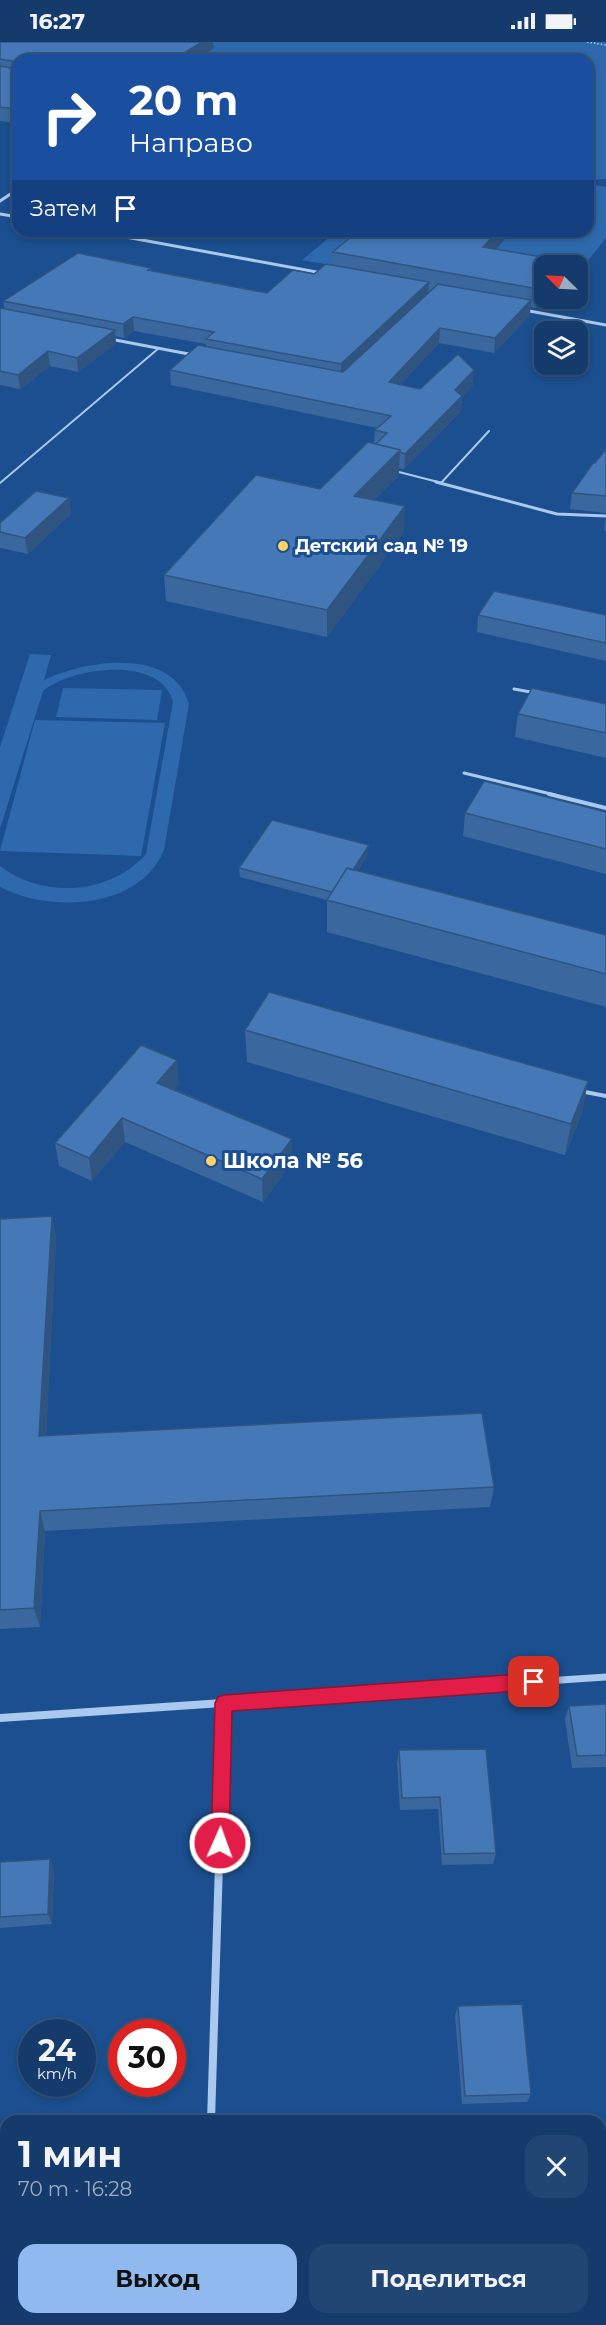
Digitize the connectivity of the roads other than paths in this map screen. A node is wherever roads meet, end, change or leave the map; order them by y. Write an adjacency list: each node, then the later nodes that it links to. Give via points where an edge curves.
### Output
1 (126, 237): 2 (street)
2 (322, 273)
3 (516, 308): 4 (street)
4 (606, 325)
5 (102, 337): 6 (street)
6 (159, 348): 7 (street); 10 (lane)
7 (204, 357)
8 (489, 431): 11 (lane)
9 (394, 471): 11 (lane)
10 (0, 483)
11 (441, 483): 12 (lane, via 557,514)
12 (606, 516)
13 (514, 689): 14 (lane)
14 (537, 694)
15 (464, 773): 16 (lane)
16 (606, 808)
17 (576, 1089): 18 (lane)
18 (606, 1096)
19 (606, 1677): 20 (street)
20 (224, 1703): 21 (street); 22 (street)
21 (0, 1718)
22 (212, 2115)

